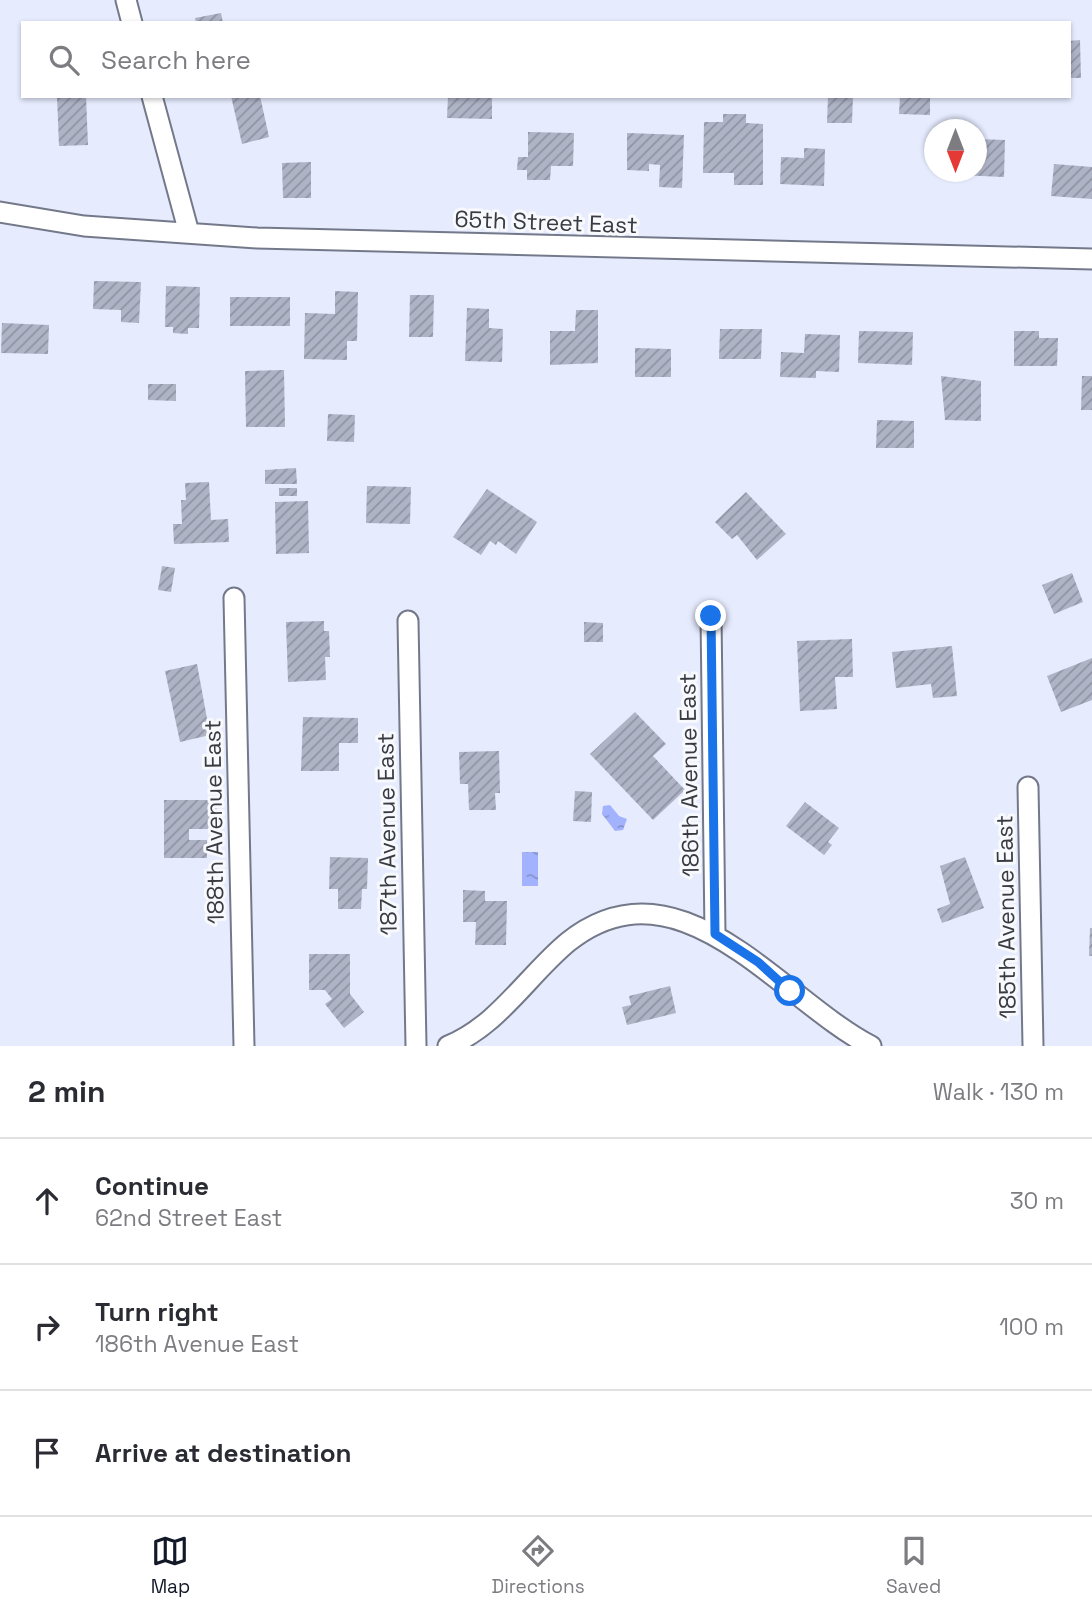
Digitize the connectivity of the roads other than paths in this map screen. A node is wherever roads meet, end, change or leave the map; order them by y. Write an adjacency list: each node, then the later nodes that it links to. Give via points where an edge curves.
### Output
1 (126, 0): 2 (street)
2 (131, 21)
3 (153, 98): 5 (street)
4 (0, 212): 5 (street, 65th Street East, via 84,226)
5 (190, 233): 6 (street, 65th Street East)
6 (1092, 259)
7 (234, 598): 12 (street, 188th Avenue East)
8 (711, 616): 11 (street, 186th Avenue East)
9 (408, 621): 13 (street, 187th Avenue East)
10 (1028, 786): 16 (street, 185th Avenue East)
11 (715, 934): 14 (street, via 683,920 644,915 619,916 587,927 490,1019); 15 (street)
12 (244, 1046)
13 (416, 1046)
14 (449, 1046)
15 (872, 1046)
16 (1033, 1046)

